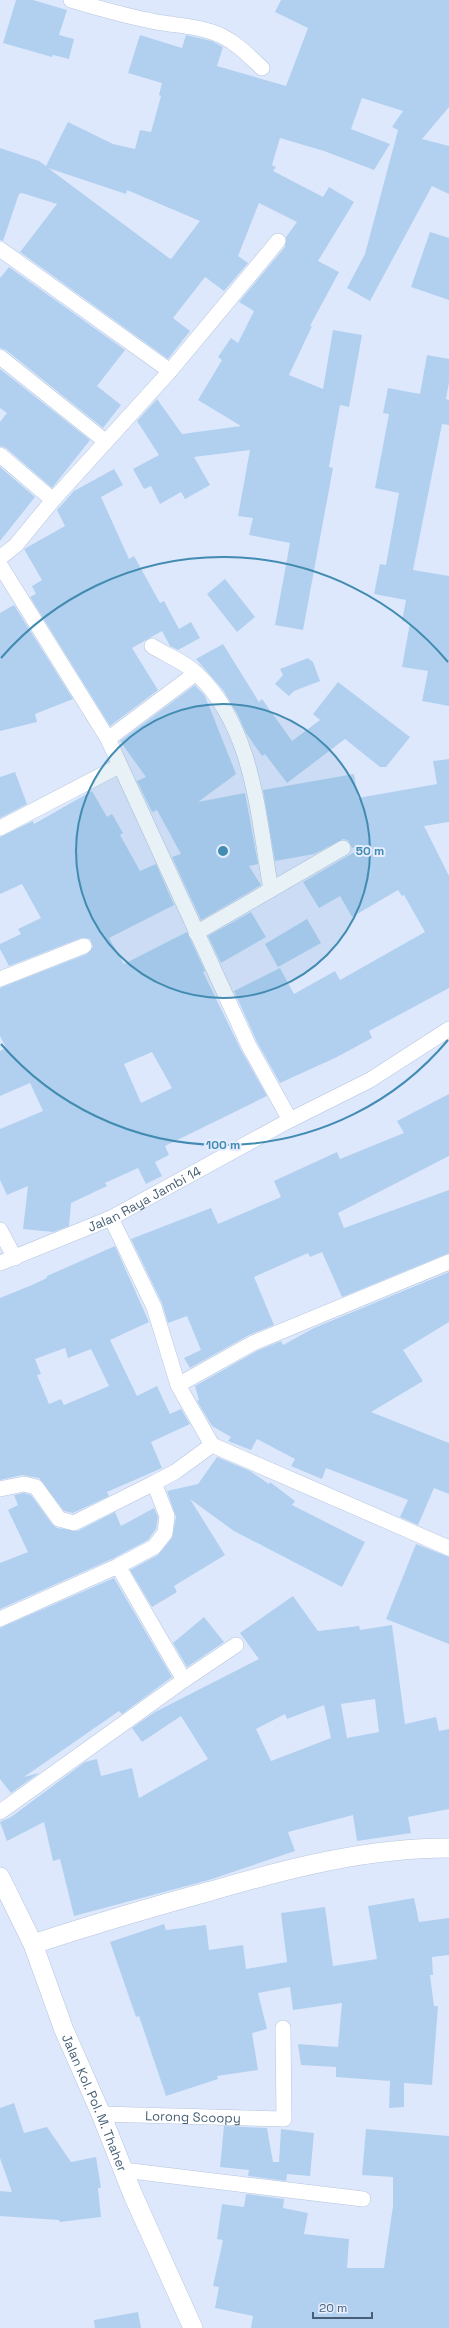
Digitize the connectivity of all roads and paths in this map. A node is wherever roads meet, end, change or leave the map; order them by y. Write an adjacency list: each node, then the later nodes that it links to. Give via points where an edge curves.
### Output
1 (71, 0): 2 (street, via 115,13 197,27 215,33 238,45)
2 (262, 68)
3 (278, 241): 6 (street)
4 (0, 248): 6 (street)
5 (0, 357): 7 (street)
6 (170, 371): 7 (street)
7 (105, 441): 9 (street)
8 (0, 456): 9 (street)
9 (52, 500): 10 (street, via 16,545)
10 (0, 558)
11 (0, 565): 14 (street)
12 (152, 646): 13 (street)
13 (196, 673): 14 (street); 18 (street, via 217,696 233,726 246,760)
14 (108, 739): 15 (street)
15 (119, 766): 16 (street); 19 (street)
16 (0, 828)
17 (343, 848): 18 (street)
18 (271, 890): 19 (street)
19 (196, 933): 23 (street, via 249,1046)
20 (84, 946): 21 (street)
21 (0, 979)
22 (449, 1029): 23 (street, Jalan Raya Jambi 14, via 370,1080)
23 (290, 1120): 24 (street, Jalan Raya Jambi 14)
24 (110, 1218): 26 (street, Jalan Raya Jambi 14); 29 (street, via 154,1307)
25 (0, 1230): 26 (street)
26 (15, 1258): 28 (street, Jalan Raya Jambi 14)
27 (449, 1262): 29 (street, via 253,1344)
28 (0, 1263)
29 (178, 1385): 30 (street)
30 (212, 1444): 31 (street, via 175,1472); 33 (street)
31 (154, 1483): 32 (street, via 74,1523 59,1518 36,1487 24,1484); 34 (street, via 167,1516 165,1533 154,1548)
32 (0, 1489)
33 (449, 1548)
34 (118, 1566): 35 (street); 37 (street)
35 (0, 1619)
36 (236, 1645): 37 (street)
37 (184, 1680): 38 (street)
38 (0, 1812)
39 (449, 1848): 41 (street, via 374,1852 328,1860 110,1919)
40 (0, 1877): 41 (street, Jalan Kol. Pol. M. Thaher)
41 (33, 1944): 43 (street, Jalan Kol. Pol. M. Thaher, via 64,2030)
42 (283, 2028): 43 (street, Lorong Scoopy, via 284,2119)
43 (101, 2114): 44 (street, Jalan Kol. Pol. M. Thaher)
44 (123, 2170): 45 (street); 46 (street, Jalan Kol. Pol. M. Thaher)
45 (363, 2199)
46 (193, 2328)

